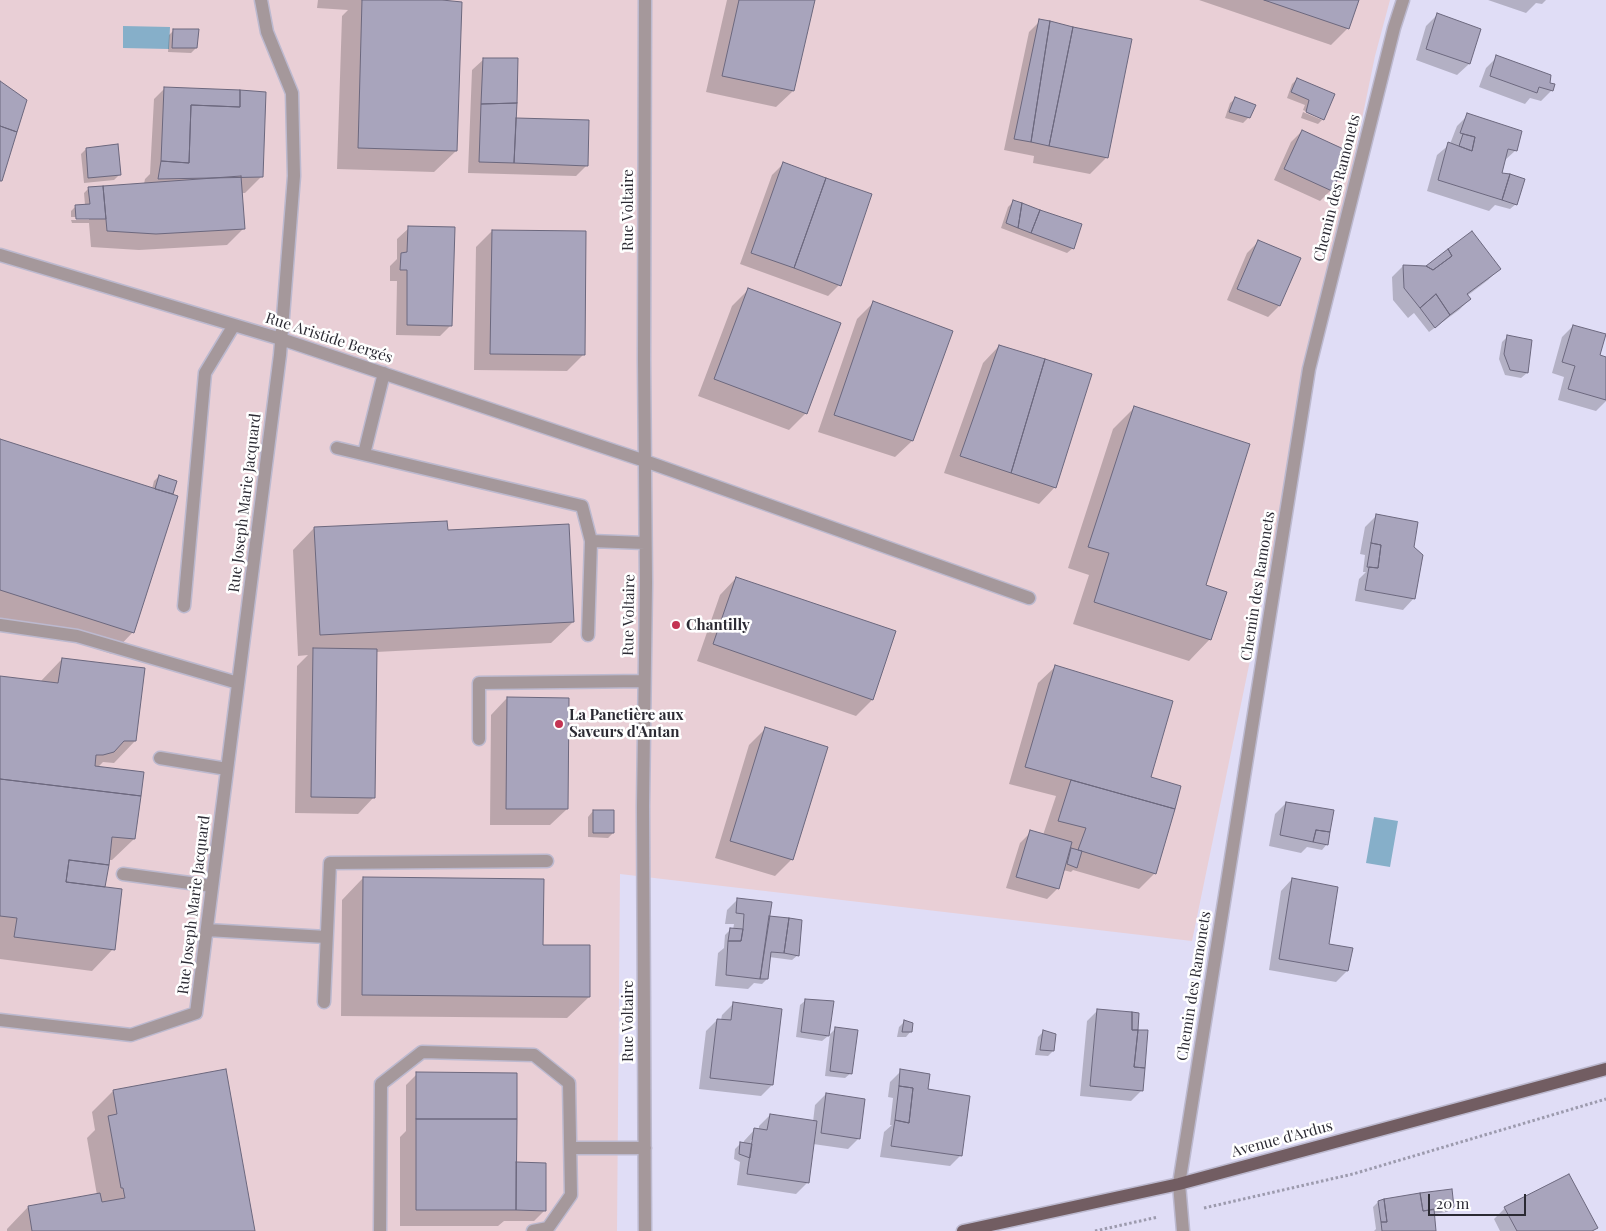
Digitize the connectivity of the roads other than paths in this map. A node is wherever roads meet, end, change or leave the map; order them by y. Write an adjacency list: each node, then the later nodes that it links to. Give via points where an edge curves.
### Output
1 (261, 0): 6 (street, Rue Joseph Marie Jacquard, via 267,32 292,93 294,176)
2 (645, 0): 10 (street, Rue Voltaire)
3 (1403, 0): 32 (street, Chemin des Ramonets, via 1309,369)
4 (0, 255): 5 (street, Rue Aristide Bergés)
5 (234, 325): 6 (street, Rue Aristide Bergés); 14 (street, via 205,373)
6 (281, 339): 7 (street, Rue Aristide Bergés); 18 (street, Rue Joseph Marie Jacquard)
7 (384, 373): 9 (street); 10 (street, Rue Aristide Bergés)
8 (337, 448): 9 (street)
9 (364, 454): 11 (street, via 582,506)
10 (645, 460): 12 (street, Rue Voltaire); 13 (street, Rue Aristide Bergés)
11 (591, 541): 12 (street); 16 (street)
12 (645, 543): 17 (street, Rue Voltaire)
13 (1030, 598)
14 (184, 606)
15 (0, 625): 18 (street, via 77,636)
16 (588, 636)
17 (644, 682): 19 (street, via 479,683); 31 (street, Rue Voltaire)
18 (238, 683): 21 (street, Rue Joseph Marie Jacquard)
19 (479, 740)
20 (160, 758): 21 (street)
21 (227, 769): 24 (street, Rue Joseph Marie Jacquard)
22 (547, 860): 26 (street, via 330,863)
23 (123, 874): 24 (street)
24 (212, 886): 25 (street, Rue Joseph Marie Jacquard)
25 (207, 930): 26 (street); 28 (street, Rue Joseph Marie Jacquard, via 196,1013 130,1035)
26 (326, 938): 27 (street)
27 (324, 1002)
28 (0, 1020)
29 (1606, 1069): 32 (main road, Avenue d'Ardus)
30 (571, 1148): 31 (street); 33 (street, via 569,1083 534,1056 422,1052 381,1084); 34 (street, via 571,1195 548,1228)
31 (645, 1148): 35 (street, Rue Voltaire)
32 (1179, 1184): 36 (main road, Avenue d'Ardus); 37 (street, Chemin des Ramonets)
33 (380, 1231)
34 (533, 1231)
35 (645, 1231)
36 (963, 1231)
37 (1183, 1231)

